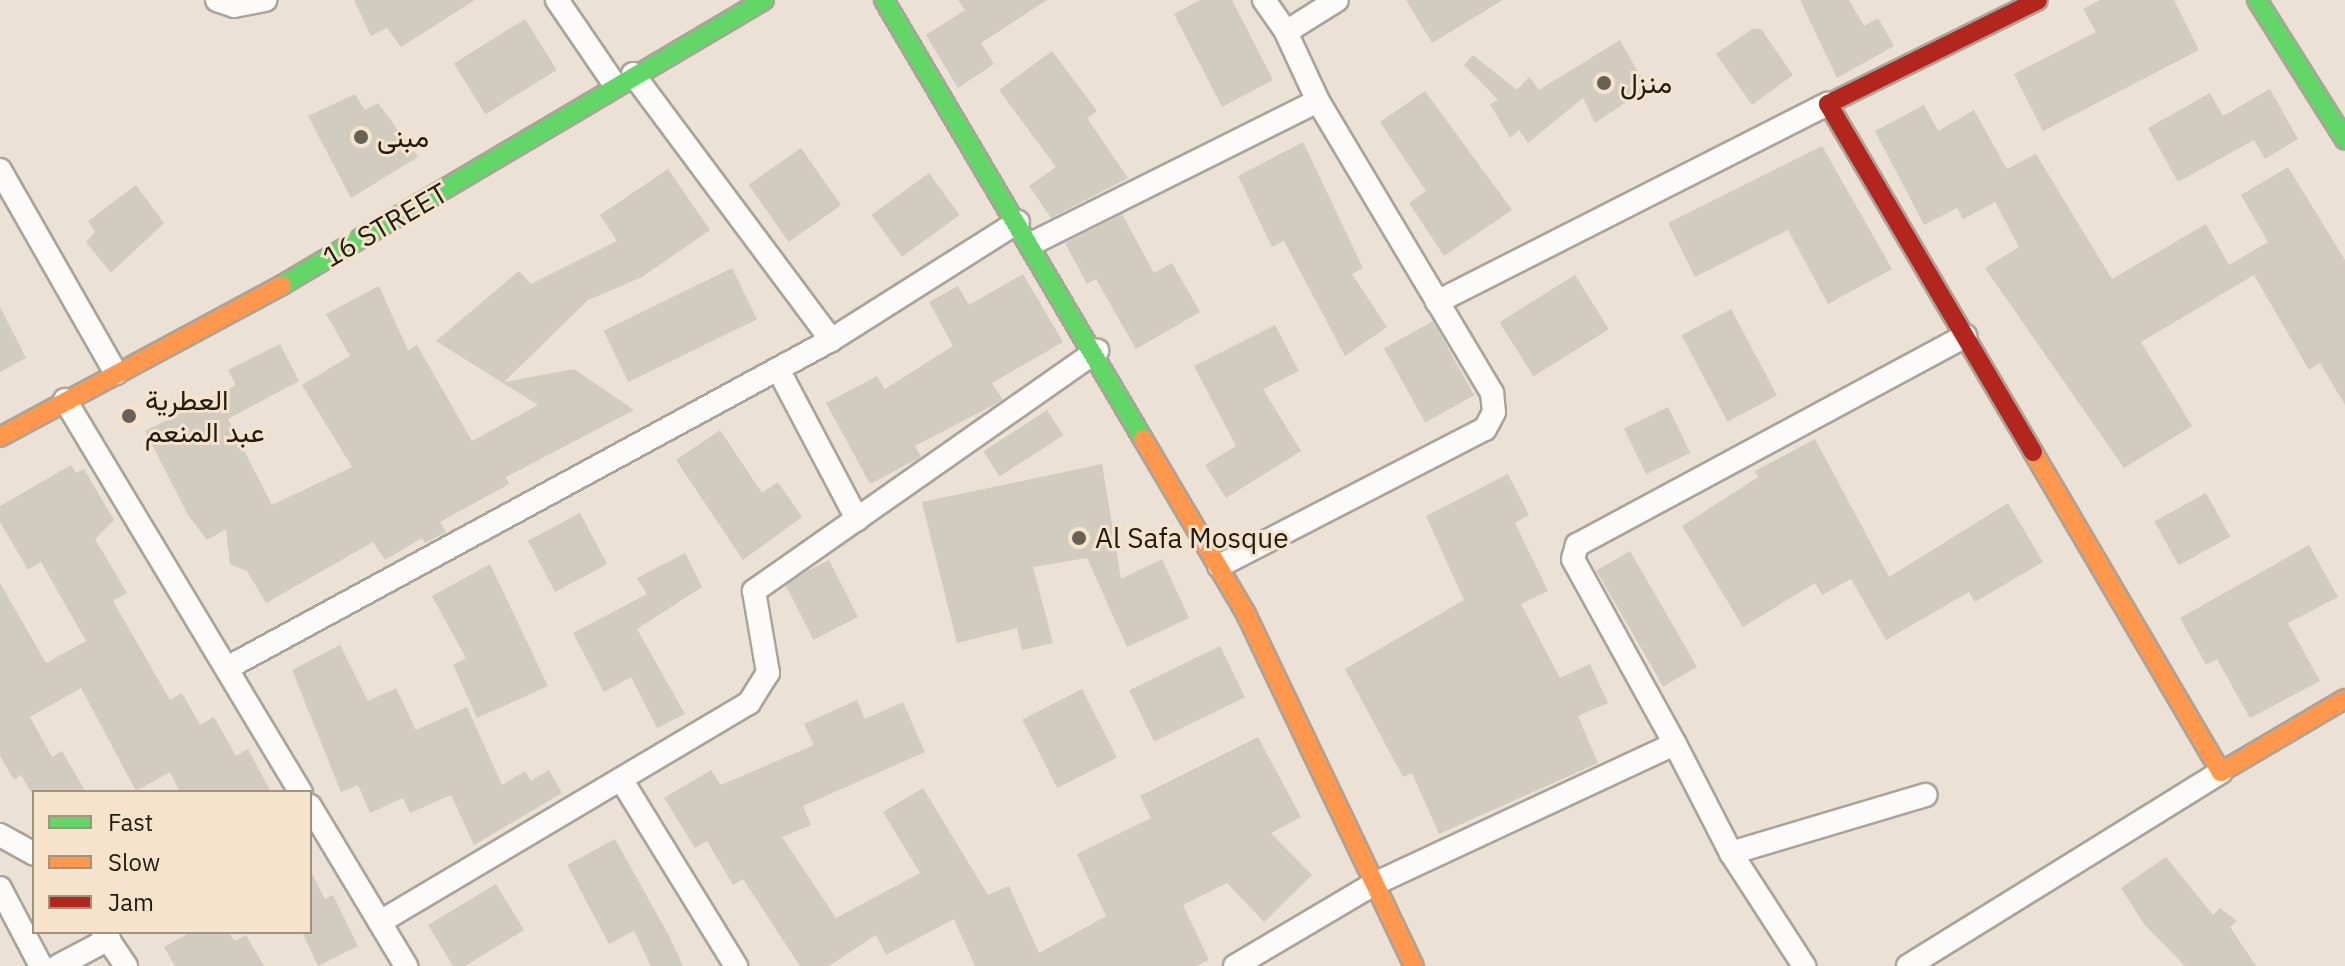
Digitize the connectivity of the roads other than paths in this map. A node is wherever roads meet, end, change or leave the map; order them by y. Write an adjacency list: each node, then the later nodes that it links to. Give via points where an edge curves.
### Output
1 (217, 0): 2 (street, via 234,6)
2 (265, 0)
3 (557, 0): 11 (street)
4 (764, 0): 11 (street, 16 STREET)
5 (884, 0): 16 (street)
6 (1264, 0): 10 (street)
7 (1337, 0): 10 (street)
8 (2038, 0): 13 (street)
9 (2257, 0): 14 (street)
10 (1286, 32): 12 (street)
11 (624, 80): 20 (street); 23 (street, 16 STREET, via 376,234)
12 (1318, 101): 17 (street); 18 (street)
13 (1828, 104): 18 (street); 19 (street)
14 (2345, 140)
15 (0, 170): 23 (street)
16 (1018, 222): 17 (street); 20 (street)
17 (1033, 243): 21 (street)
18 (1437, 302): 27 (street, via 1492,393 1494,412 1485,429)
19 (1965, 336): 30 (street, via 1577,545 1573,559); 31 (street)
20 (831, 340): 22 (street)
21 (1097, 351): 26 (street); 27 (street)
22 (778, 369): 26 (street); 28 (street)
23 (116, 373): 24 (street, 16 STREET)
24 (65, 400): 25 (street, 16 STREET); 28 (street)
25 (0, 437)
26 (857, 519): 32 (street, via 754,591 768,673 749,703)
27 (1219, 566): 39 (street)
28 (227, 668): 33 (street)
29 (2345, 699): 31 (street)
30 (1675, 744): 38 (street); 39 (street)
31 (2221, 772): 51 (street)
32 (624, 784): 41 (street); 47 (street)
33 (300, 790)
34 (1926, 795): 38 (street)
35 (312, 809): 41 (street)
36 (0, 835): 37 (street)
37 (32, 853)
38 (1731, 853): 50 (street)
39 (1372, 885): 48 (street); 49 (street)
40 (0, 888): 43 (street)
41 (380, 922): 46 (street)
42 (106, 936): 44 (street); 45 (street)
43 (41, 966)
44 (58, 966)
45 (126, 966)
46 (406, 966)
47 (736, 966)
48 (1235, 966)
49 (1414, 966)
50 (1804, 966)
51 (1908, 966)

